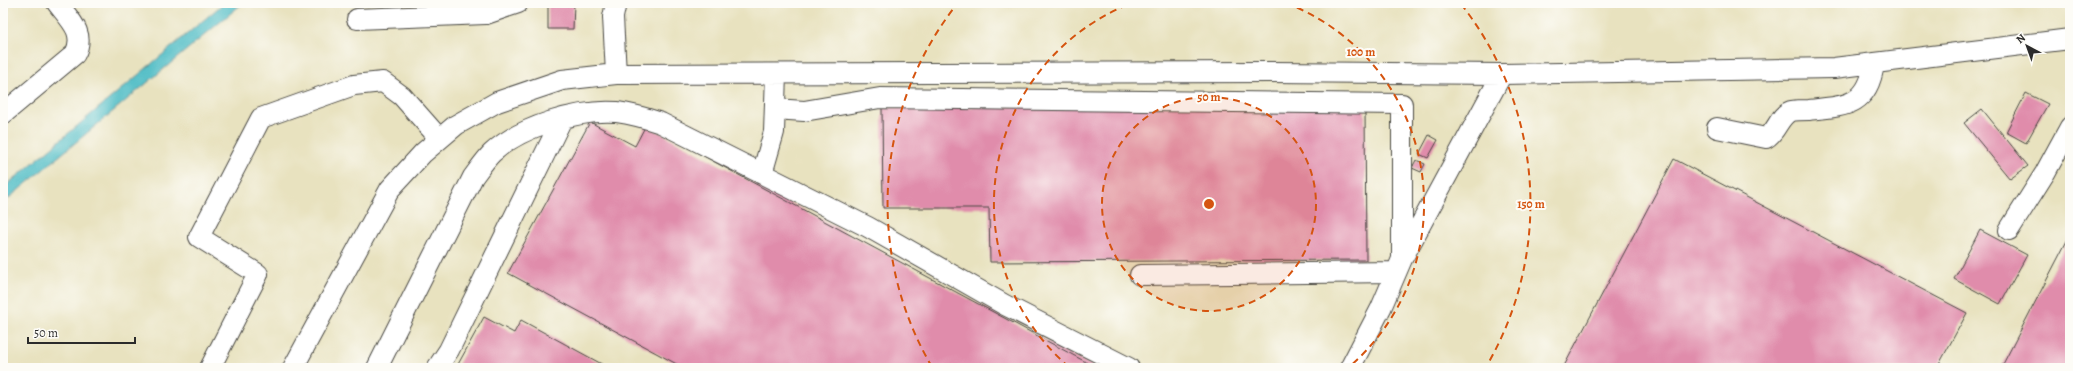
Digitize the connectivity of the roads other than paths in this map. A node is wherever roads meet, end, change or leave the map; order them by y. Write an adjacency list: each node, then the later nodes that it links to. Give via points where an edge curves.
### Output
1 (57, 3): 13 (street, via 79,32 79,46 75,54)
2 (518, 3): 4 (street, via 486,14)
3 (611, 4): 8 (street)
4 (357, 19)
5 (2070, 39): 6 (street)
6 (1874, 64): 10 (street, via 1834,68); 16 (street, via 1867,89 1859,98 1826,108 1792,111 1783,117 1774,132 1766,138)
7 (890, 73): 9 (street); 10 (street); 11 (street)
8 (616, 74): 9 (street); 17 (street, via 562,80 497,102 474,113)
9 (776, 74): 12 (street)
10 (1502, 74): 20 (street)
11 (880, 98): 12 (street, via 804,111); 20 (street, via 1402,104)
12 (775, 109): 18 (street, via 774,132)
13 (3, 114)
14 (562, 119): 18 (street, via 579,114 616,112 636,115 661,123); 24 (street, via 512,137 490,155 478,172); 25 (street)
15 (2070, 127): 19 (street)
16 (1717, 128)
17 (439, 138): 22 (street, via 390,189); 23 (street, via 402,96 383,82 354,85 261,118 199,237 258,274)
18 (762, 174): 26 (street, via 868,227 1005,305)
19 (2009, 230)
20 (1399, 266): 21 (street); 27 (street)
21 (1140, 275)
22 (297, 366)
23 (210, 368)
24 (377, 368)
25 (438, 368)
26 (1129, 368)
27 (1350, 368)

